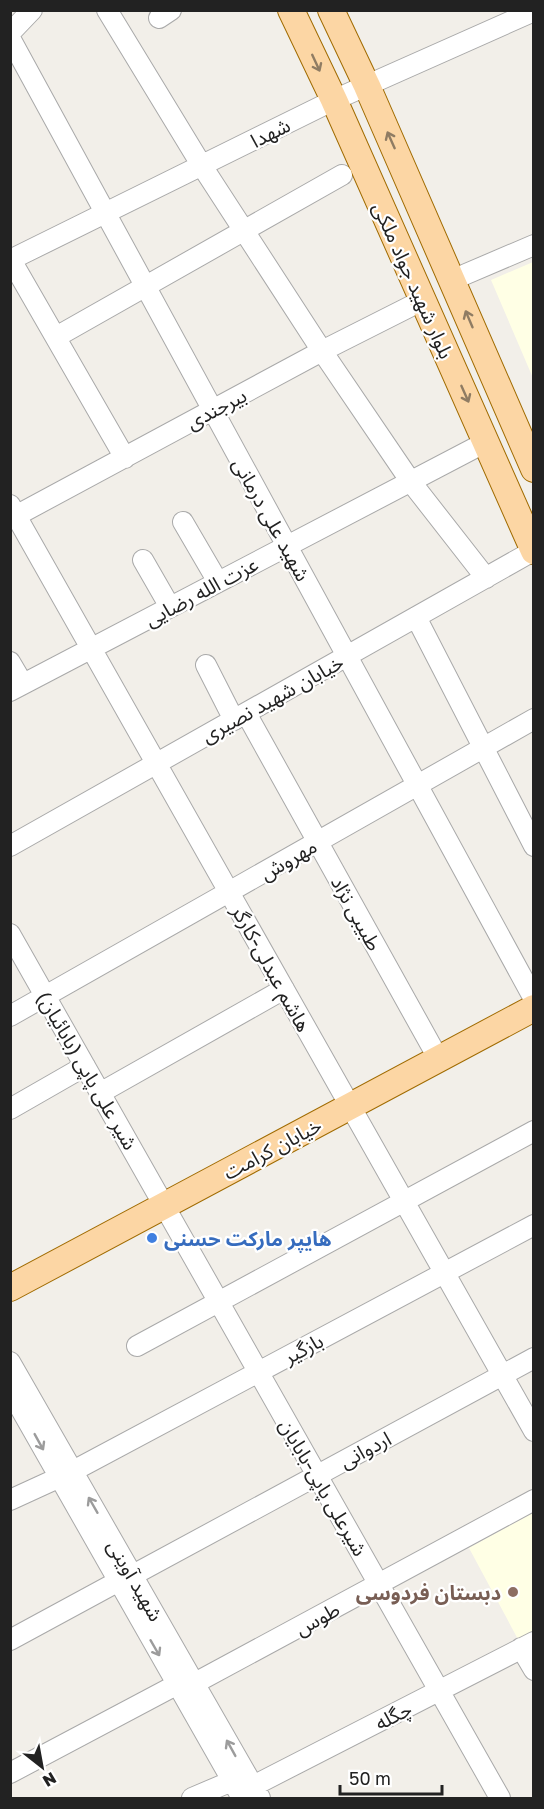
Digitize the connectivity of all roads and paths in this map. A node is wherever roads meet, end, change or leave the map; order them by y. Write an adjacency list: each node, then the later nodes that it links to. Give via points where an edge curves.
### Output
1 (32, 10): 6 (street)
2 (107, 10): 10 (street)
3 (291, 10): 9 (main road, بلوار شهید جواد ملکی, one-way to 9)
4 (331, 10): 8 (main road, بلوار شهید جواد ملکی)
5 (534, 11): 8 (street, شهدا)
6 (10, 33)
7 (10, 38): 12 (street, شهید علی درمانی)
8 (368, 86): 9 (street, شهدا); 16 (main road, بلوار شهید جواد ملکی, one-way to 8)
9 (334, 99): 10 (street, شهدا); 18 (main road, بلوار شهید جواد ملکی)
10 (202, 166): 12 (street, شهدا); 13 (street)
11 (342, 175): 13 (street)
12 (106, 214): 15 (street, شهدا); 17 (street, شهید علی درمانی)
13 (244, 231): 17 (street); 20 (street)
14 (534, 244): 16 (street)
15 (11, 260): 19 (street)
16 (452, 280): 24 (main road, بلوار شهید جواد ملکی, one-way to 16)
17 (146, 286): 19 (street); 21 (street, شهید علی درمانی)
18 (423, 300): 20 (street, بیرجندی); 22 (main road, بلوار شهید جواد ملکی, one-way to 22)
19 (56, 337): 23 (street)
20 (322, 351): 21 (street, بیرجندی); 25 (street)
21 (213, 410): 23 (street, بیرجندی); 28 (street, شهید علی درمانی)
22 (486, 442): 25 (street, عزت الله رضایی); 29 (main road, بلوار شهید جواد ملکی)
23 (125, 458): 26 (street, بیرجندی)
24 (534, 469)
25 (411, 482): 28 (street, عزت الله رضایی); 31 (street)
26 (13, 513): 35 (street, هاشم عبدلی-کارگر)
27 (183, 522): 32 (street)
28 (287, 546): 32 (street, عزت الله رضایی); 36 (street, شهید علی درمانی)
29 (534, 551): 31 (street, خیابان شهید نصیری)
30 (143, 560): 33 (street)
31 (486, 578): 34 (street, خیابان شهید نصیری)
32 (218, 582): 33 (street, عزت الله رضایی)
33 (170, 608): 35 (street, عزت الله رضایی)
34 (416, 617): 36 (street, خیابان شهید نصیری); 42 (street)
35 (92, 648): 39 (street, عزت الله رضایی); 43 (street, هاشم عبدلی-کارگر)
36 (347, 656): 40 (street, خیابان شهید نصیری); 44 (street, شهید علی درمانی)
37 (10, 662): 39 (street)
38 (206, 666): 40 (street, طبیبی نژاد)
39 (17, 687)
40 (240, 716): 43 (street, خیابان شهید نصیری); 45 (street, طبیبی نژاد)
41 (534, 719): 42 (street, مهروش)
42 (484, 747): 44 (street, مهروش); 47 (street)
43 (157, 764): 46 (street, خیابان شهید نصیری); 48 (street, هاشم عبدلی-کارگر)
44 (417, 785): 45 (street, مهروش); 52 (street, شهید علی درمانی)
45 (318, 842): 48 (street, مهروش); 54 (street, طبیبی نژاد)
46 (10, 846)
47 (534, 846)
48 (229, 892): 50 (street, هاشم عبدلی-کارگر); 51 (street, مهروش)
49 (10, 934): 51 (street, شیر علی پاپی (بابائیان))
50 (284, 989): 56 (street); 57 (street, هاشم عبدلی-کارگر)
51 (46, 996): 53 (street, مهروش); 55 (street, شیر علی پاپی (بابائیان))
52 (533, 1000): 54 (main road, خیابان کرامت); 57 (main road, خیابان کرامت)
53 (10, 1016)
54 (433, 1050): 57 (main road, خیابان کرامت)
55 (85, 1066): 56 (street, شیر علی پاپی (بابائیان)); 58 (street)
56 (100, 1093): 60 (street, شیر علی پاپی (بابائیان))
57 (347, 1101): 60 (main road, خیابان کرامت); 61 (street, هاشم عبدلی-کارگر)
58 (10, 1109)
59 (534, 1131): 61 (street)
60 (162, 1201): 64 (main road, خیابان کرامت); 65 (main road, خیابان کرامت); 66 (street, شیرعلی پاپی-بابایان)
61 (404, 1202): 63 (street, هاشم عبدلی-کارگر); 66 (street)
62 (534, 1225): 63 (street, بازگیر)
63 (444, 1273): 70 (street, بازگیر); 71 (street, هاشم عبدلی-کارگر)
64 (10, 1275)
65 (10, 1288)
66 (219, 1302): 67 (street); 70 (street, شیرعلی پاپی-بابایان)
67 (137, 1346)
68 (534, 1358): 71 (street, اردوانی)
69 (10, 1362): 74 (street, شهید آوینی)
70 (259, 1372): 74 (street, بازگیر); 75 (street, شیرعلی پاپی-بابایان)
71 (502, 1375): 73 (street, هاشم عبدلی-کارگر); 75 (street, اردوانی)
72 (10, 1390): 74 (street, شهید آوینی, one-way to 74)
73 (534, 1431)
74 (66, 1474): 76 (street, بازگیر); 78 (street, شهید آوینی)
75 (317, 1475): 78 (street, اردوانی); 79 (street, شیرعلی پاپی-بابایان)
76 (10, 1500)
77 (534, 1500): 79 (street, طوس)
78 (125, 1578): 80 (street, اردوانی); 83 (street, شهید آوینی)
79 (379, 1584): 83 (street, طوس); 84 (street, شیرعلی پاپی-بابایان)
80 (10, 1640)
81 (527, 1645): 82 (street); 84 (street, چگله)
82 (534, 1670)
83 (185, 1684): 85 (street, طوس); 86 (street, شهید آوینی); 87 (street, شهید آوینی, one-way to 83)
84 (440, 1691): 87 (street, چگله); 89 (street, شیرعلی پاپی-بابایان)
85 (10, 1773)
86 (232, 1781): 87 (street, شهید آوینی); 88 (street)
87 (251, 1794)
88 (192, 1798)
89 (500, 1798)

